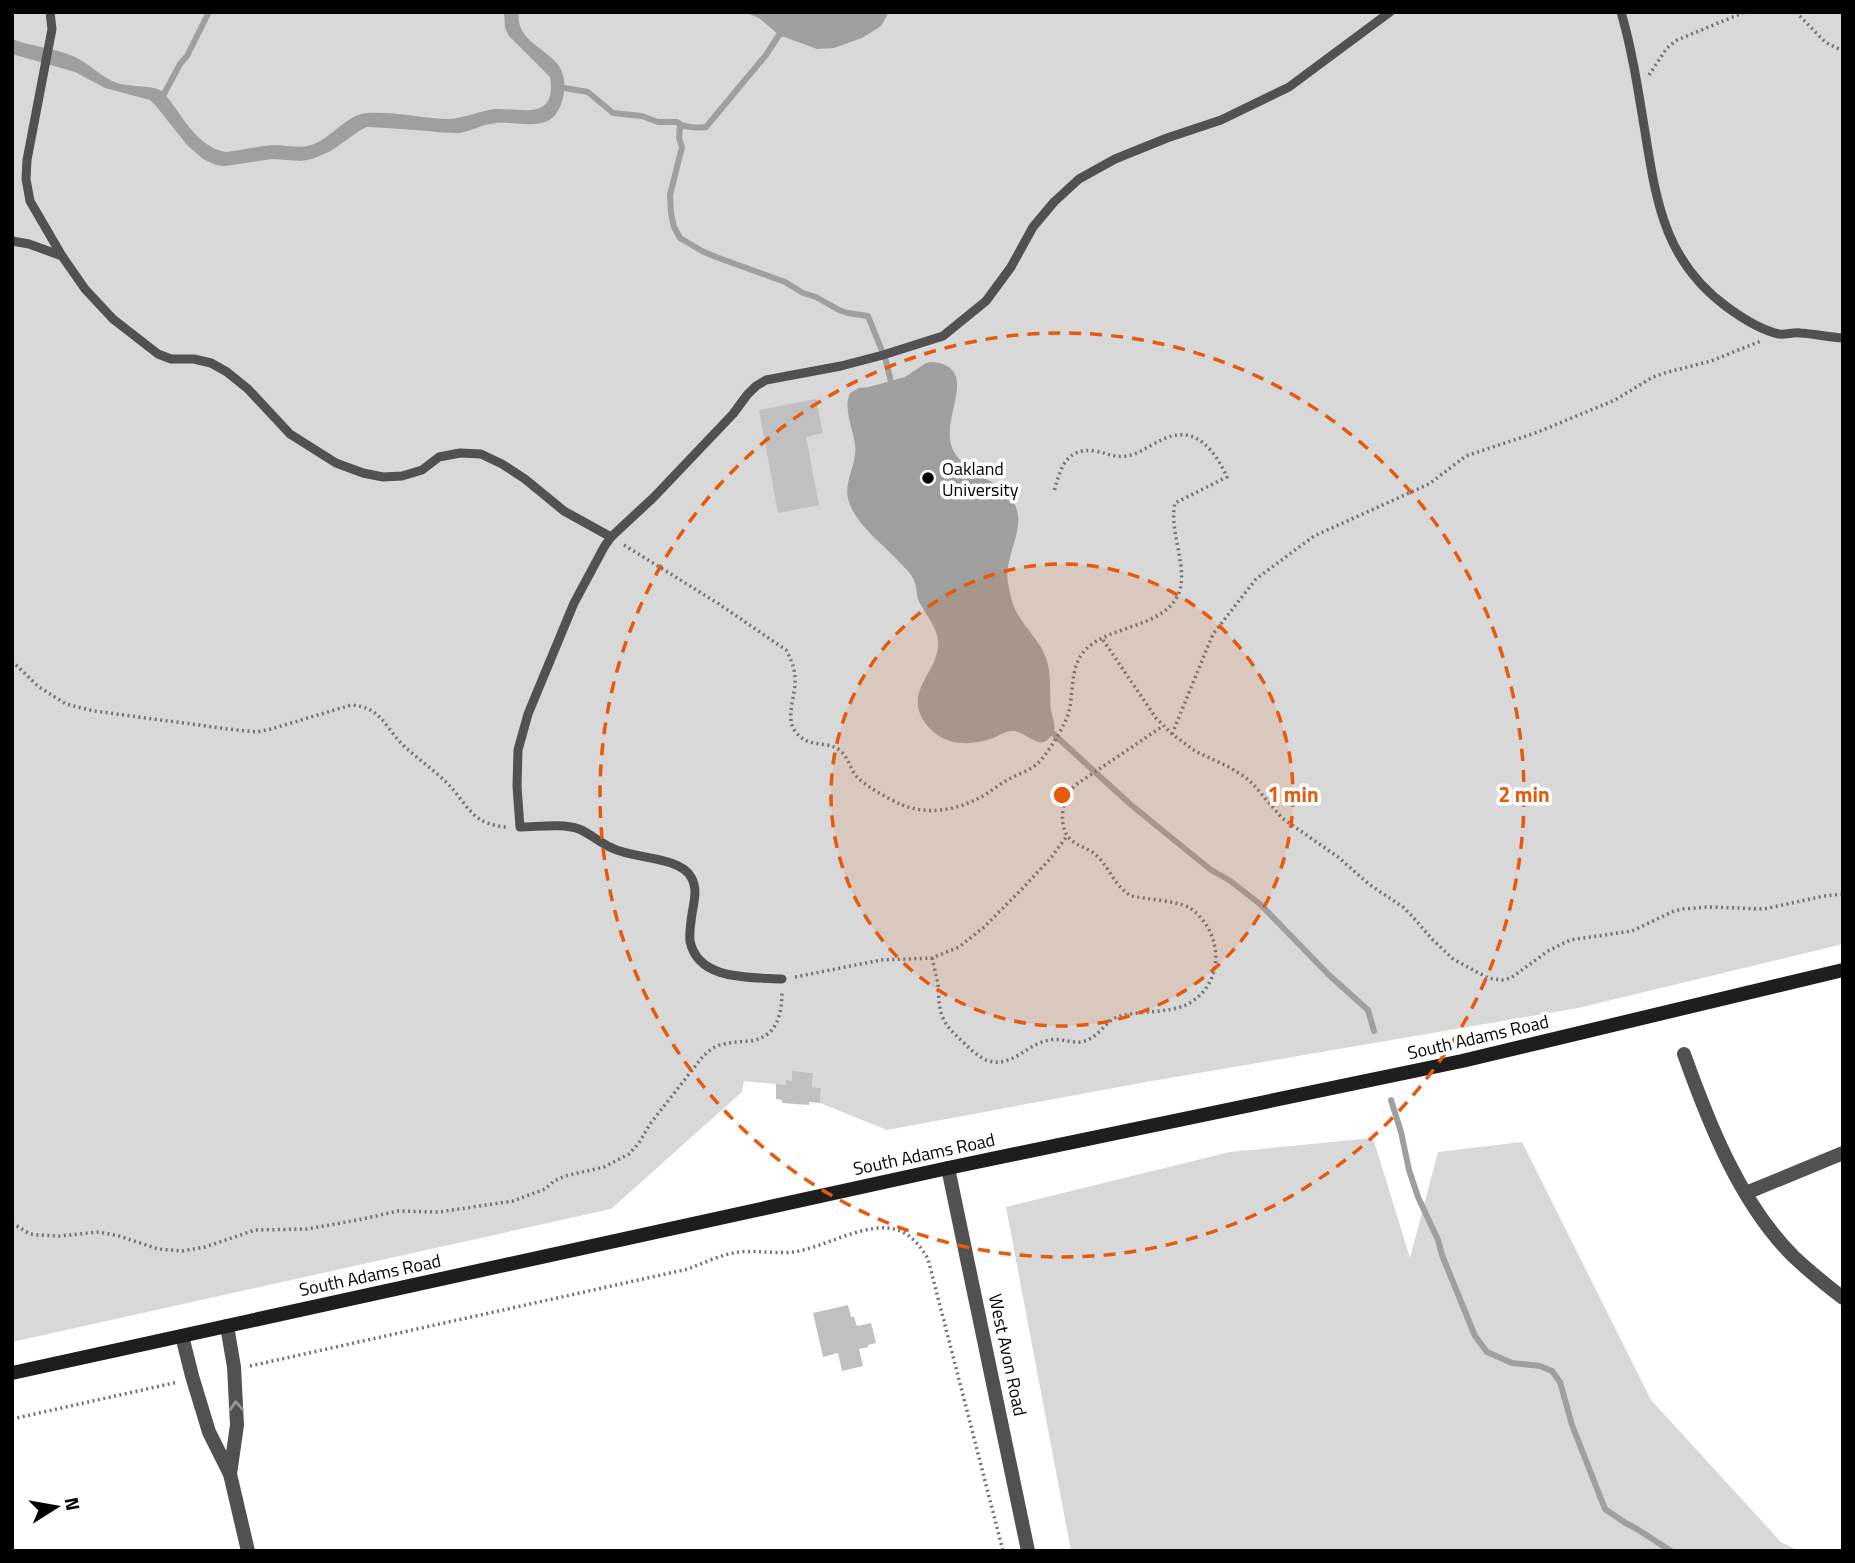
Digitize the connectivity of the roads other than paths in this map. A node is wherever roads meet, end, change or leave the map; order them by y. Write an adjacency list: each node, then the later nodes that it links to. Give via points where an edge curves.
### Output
1 (50, 12): 5 (lane, via 51,40 26,178 30,201)
2 (1390, 12): 7 (lane, via 1289,86 1221,120 1115,159 1079,178 1033,227 986,302 943,336 756,386)
3 (1621, 12): 6 (lane, via 1655,194 1686,266 1743,318 1781,334)
4 (12, 241): 5 (lane)
5 (62, 256): 7 (lane, via 113,319 150,348 171,359 194,359 227,372 290,434 335,463 383,477 402,476 422,470 439,457 481,454)
6 (1843, 338)
7 (611, 537): 9 (lane, via 574,603 528,714 518,750 520,827 579,829 612,849 684,868 695,893 690,941 701,961 717,972)
8 (1843, 970): 12 (main road, South Adams Road, via 1462,1061)
9 (782, 979)
10 (1684, 1054): 13 (street, via 1717,1139)
11 (1843, 1153): 13 (street)
12 (948, 1168): 15 (main road, South Adams Road); 20 (street, West Avon Road)
13 (1746, 1193): 14 (street, via 1793,1256)
14 (1843, 1298)
15 (228, 1326): 16 (main road, South Adams Road); 18 (street, one-way to 15, via 237,1425)
16 (182, 1336): 17 (main road, South Adams Road); 18 (street, via 209,1433)
17 (12, 1373)
18 (230, 1474): 19 (street)
19 (248, 1551)
20 (1028, 1551)

